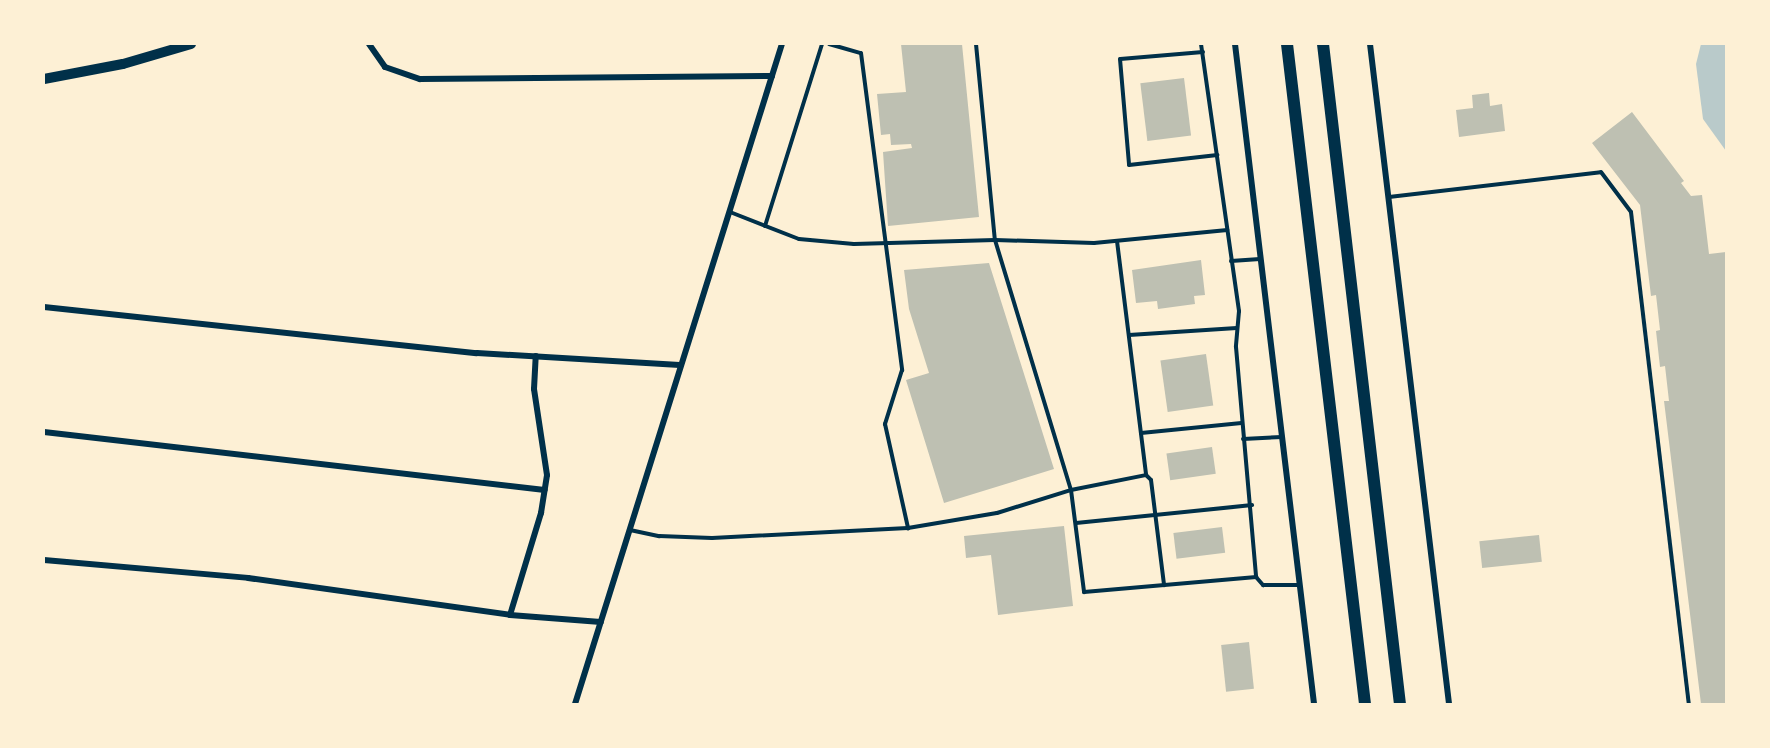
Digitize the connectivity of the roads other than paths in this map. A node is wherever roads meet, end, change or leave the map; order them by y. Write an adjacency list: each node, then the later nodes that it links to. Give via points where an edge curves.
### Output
1 (191, 44): 14 (main road, via 123,64)
2 (369, 44): 13 (street, via 385,68 420,79)
3 (782, 44): 13 (street)
4 (822, 44): 18 (lane)
5 (829, 44): 22 (lane, via 861,53)
6 (976, 44): 20 (lane)
7 (1202, 44): 12 (lane)
8 (1235, 44): 23 (street)
9 (1287, 44): 51 (highway)
10 (1323, 44): 52 (highway)
11 (1370, 44): 16 (street)
12 (1203, 52): 15 (lane); 15 (lane, via 1120,59 1129,165)
13 (772, 76): 17 (street)
14 (44, 78)
15 (1217, 155): 19 (lane)
16 (1388, 197): 53 (street); 54 (lane, via 1601,172 1631,212)
17 (729, 212): 18 (lane); 29 (street)
18 (765, 226): 22 (lane, via 799,239)
19 (1227, 230): 21 (lane); 24 (lane)
20 (995, 240): 21 (lane); 22 (lane); 37 (lane)
21 (1117, 241): 27 (lane)
22 (883, 244): 41 (lane, via 902,370 885,424)
23 (1261, 259): 24 (lane); 33 (street)
24 (1231, 261): 26 (lane, via 1239,311)
25 (44, 307): 28 (street)
26 (1237, 328): 27 (lane); 30 (lane)
27 (1129, 335): 32 (lane)
28 (537, 356): 29 (street); 36 (street, via 534,389 547,459)
29 (680, 365): 42 (street)
30 (1242, 423): 32 (lane); 34 (lane)
31 (44, 432): 36 (street)
32 (1141, 433): 35 (lane)
33 (1283, 436): 34 (lane); 46 (street)
34 (1243, 439): 38 (lane)
35 (1146, 475): 37 (lane); 39 (lane, via 1151,480)
36 (545, 490): 47 (street)
37 (1071, 490): 40 (lane); 41 (lane, via 997,513)
38 (1252, 505): 39 (lane); 44 (lane)
39 (1157, 515): 40 (lane); 45 (lane)
40 (1077, 523): 45 (lane, via 1084,592)
41 (908, 528): 42 (lane, via 712,538 659,536)
42 (629, 530): 48 (street)
43 (44, 560): 47 (street, via 248,578)
44 (1256, 577): 45 (lane); 46 (lane, via 1263,585)
45 (1164, 585)
46 (1300, 585): 50 (street)
47 (510, 615): 48 (street)
48 (601, 622): 49 (street)
49 (575, 705)
50 (1314, 705)
51 (1365, 705)
52 (1400, 705)
53 (1449, 705)
54 (1689, 705)

